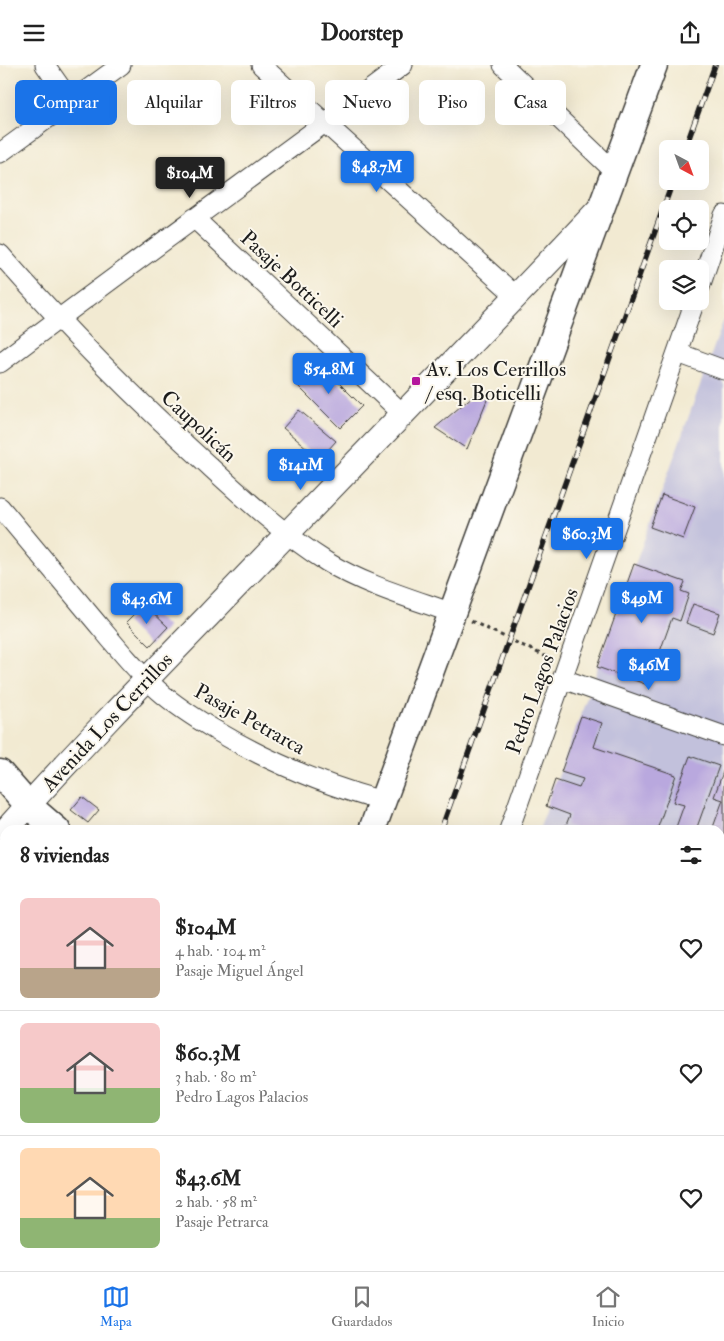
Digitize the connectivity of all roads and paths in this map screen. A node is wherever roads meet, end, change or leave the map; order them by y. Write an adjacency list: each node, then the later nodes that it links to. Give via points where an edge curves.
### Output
1 (45, 65): 7 (street)
2 (121, 65): 8 (street)
3 (261, 65): 10 (street)
4 (403, 65): 9 (street)
5 (503, 65): 15 (street)
6 (654, 65): 15 (main road)
7 (56, 80)
8 (101, 80)
9 (383, 80)
10 (325, 122)
11 (325, 124): 18 (street)
12 (39, 125): 14 (street)
13 (328, 125): 21 (street)
14 (0, 153)
15 (616, 172): 16 (main road)
16 (604, 203): 21 (street, Avenida Los Cerrillos); 30 (main road)
17 (724, 215): 20 (street)
18 (194, 217): 23 (street); 27 (street, Pasaje Botticelli)
19 (0, 254): 23 (street, Caupolicán)
20 (709, 260)
21 (516, 296): 27 (street, Avenida Los Cerrillos)
22 (692, 310): 24 (street, Pedro Lagos Palacios)
23 (58, 319): 25 (street); 29 (street, Caupolicán, via 165,426)
24 (678, 353): 26 (street); 31 (street, Pedro Lagos Palacios)
25 (0, 363)
26 (724, 370)
27 (403, 414): 29 (street, Avenida Los Cerrillos)
28 (0, 507): 32 (street, Pasaje Petrarca)
29 (287, 533): 30 (street, Caupolicán, via 327,562 360,579); 32 (street, Avenida Los Cerrillos)
30 (452, 613): 31 (path); 35 (main road)
31 (565, 673): 33 (street); 40 (street, Pedro Lagos Palacios)
32 (146, 679): 35 (street, Pasaje Petrarca, via 190,714 246,747 324,783); 36 (street, Avenida Los Cerrillos)
33 (724, 736)
34 (0, 773): 36 (main road)
35 (382, 801): 39 (main road)
36 (28, 805): 37 (street, Avenida Los Cerrillos); 38 (main road)
37 (10, 825)
38 (51, 825)
39 (374, 825)
40 (511, 825)

